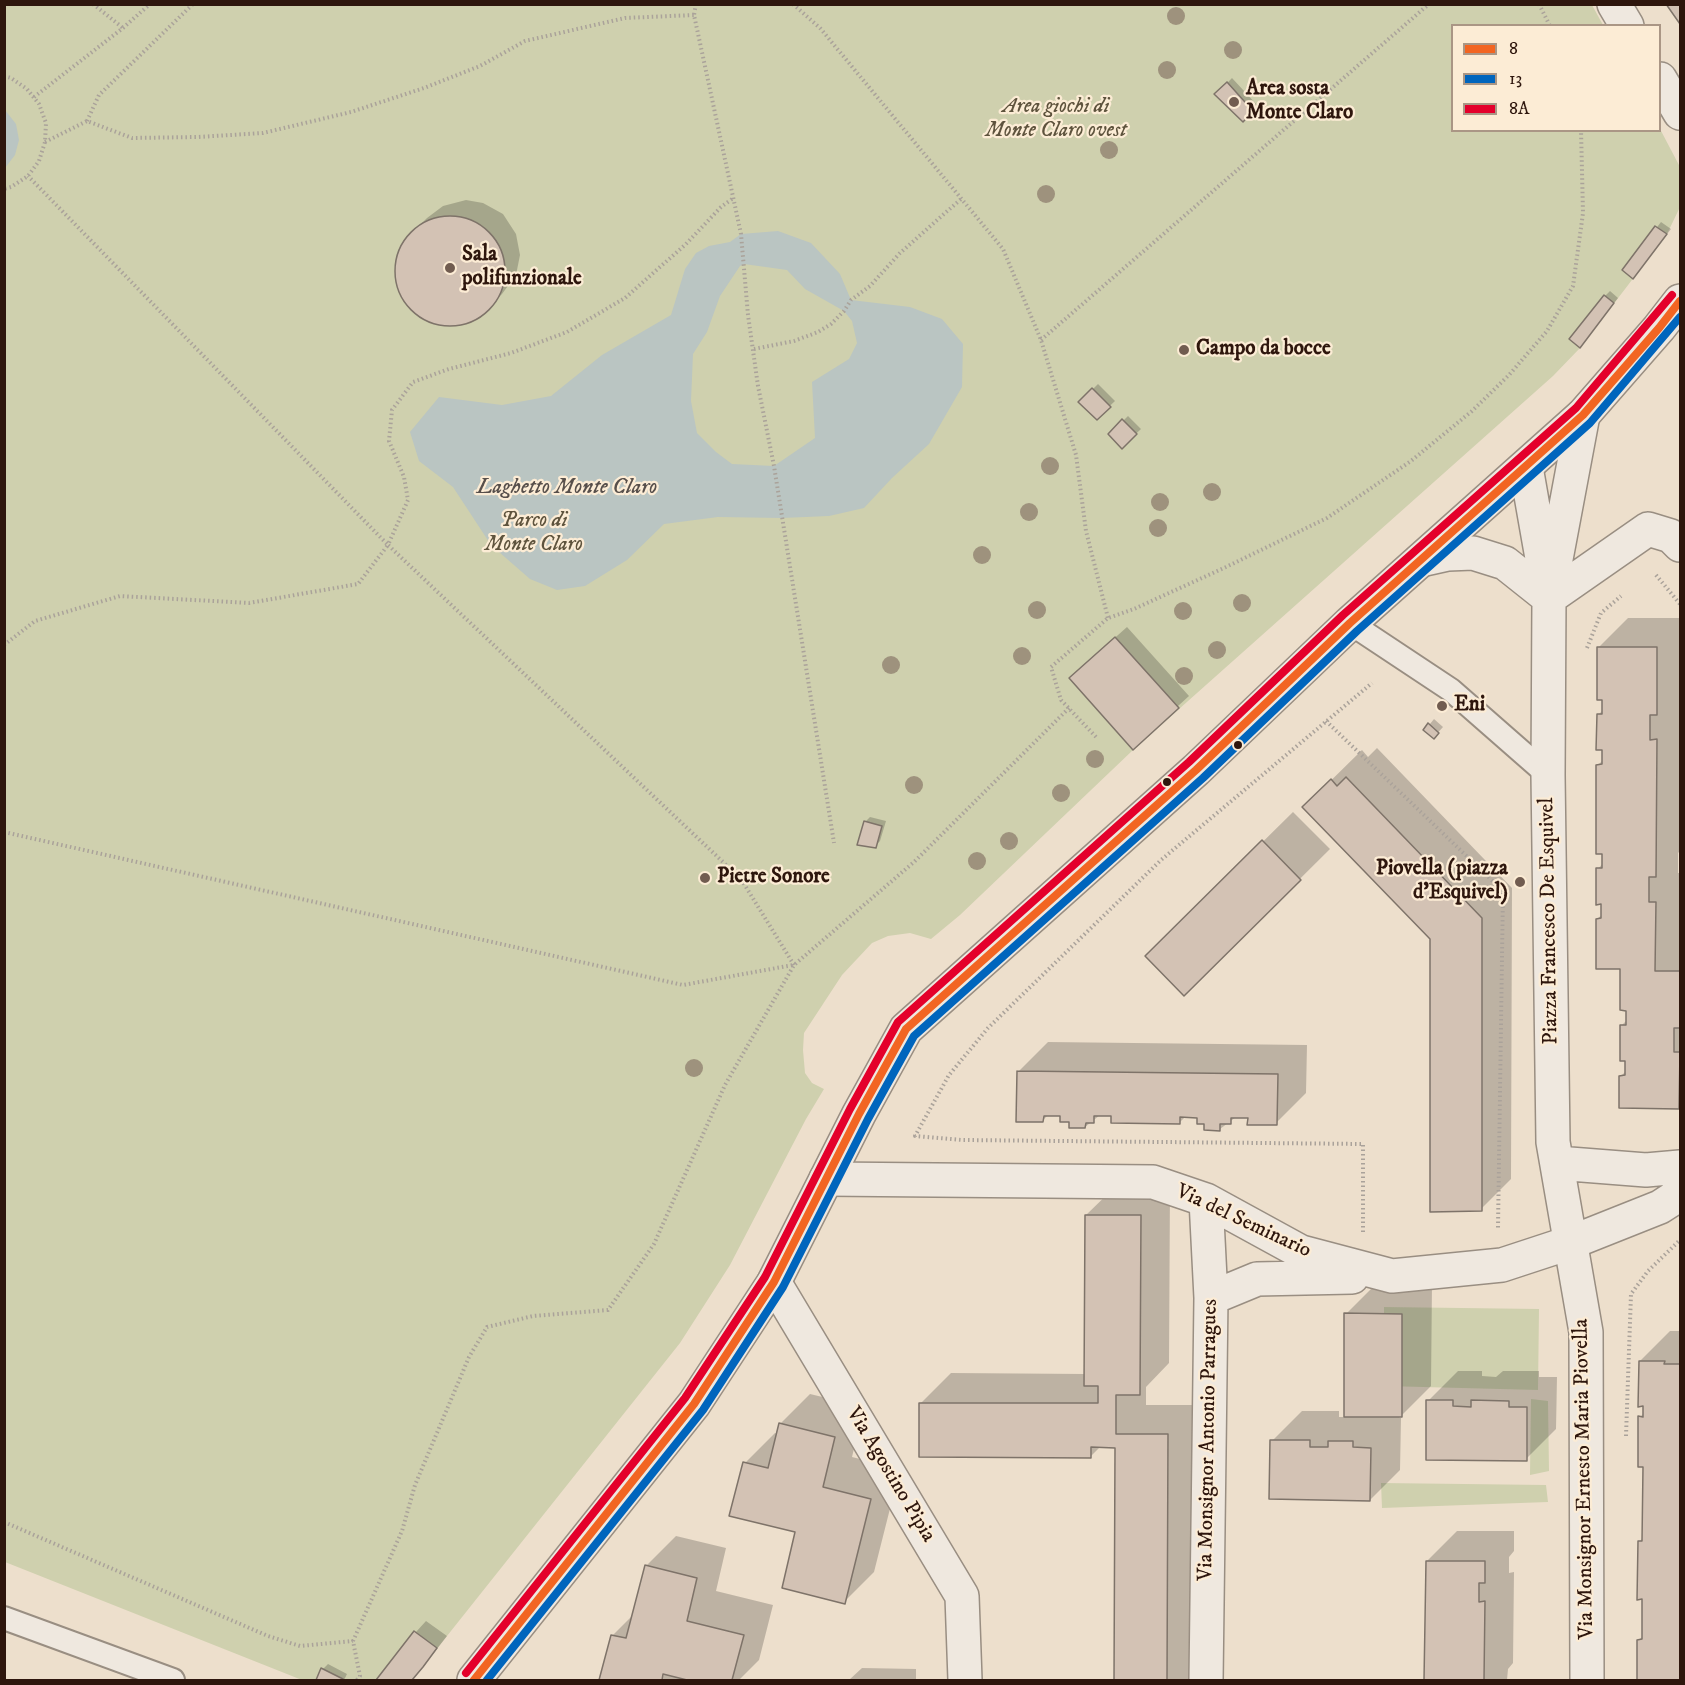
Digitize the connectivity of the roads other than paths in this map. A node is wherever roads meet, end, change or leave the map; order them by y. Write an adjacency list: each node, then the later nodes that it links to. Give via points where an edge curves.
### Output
1 (1614, 4): 2 (street)
2 (1626, 24)
3 (1661, 82): 4 (street)
4 (1680, 113)
5 (1680, 301): 6 (street)
6 (1582, 416): 7 (street); 10 (street, Piazza Francesco De Esquivel)
7 (1526, 467): 9 (street); 10 (street, Piazza Francesco De Esquivel)
8 (1680, 545): 10 (street, via 1671,536 1648,529)
9 (1421, 560): 10 (street, via 1473,553 1505,563); 11 (street)
10 (1549, 597): 12 (street, Piazza Francesco De Esquivel)
11 (1350, 623): 12 (lane, via 1451,690); 15 (street, via 1196,770 906,1029)
12 (1548, 775): 13 (street, Piazza Francesco De Esquivel, via 1553,1142)
13 (1557, 1163): 14 (street, via 1646,1170); 18 (street, Piazza Francesco De Esquivel)
14 (1680, 1167)
15 (826, 1179): 17 (street, Via del Seminario, via 1153,1182); 20 (street)
16 (1680, 1194): 18 (street, Via del Seminario, via 1660,1207)
17 (1206, 1200): 19 (street, Via del Seminario, via 1301,1252); 21 (street, Via Monsignor Antonio Parragues)
18 (1572, 1242): 19 (street, Via del Seminario, via 1502,1265); 27 (street, Via Monsignor Ernesto Maria Piovella, via 1586,1332)
19 (1392, 1276): 21 (street, via 1257,1279)
20 (774, 1282): 24 (street, via 694,1404); 25 (street, Via Agostino Pipia, via 962,1596)
21 (1210, 1298): 26 (street, Via Monsignor Antonio Parragues)
22 (4, 1618): 23 (lane)
23 (173, 1680)
24 (474, 1680)
25 (965, 1680)
26 (1206, 1680)
27 (1587, 1680)

